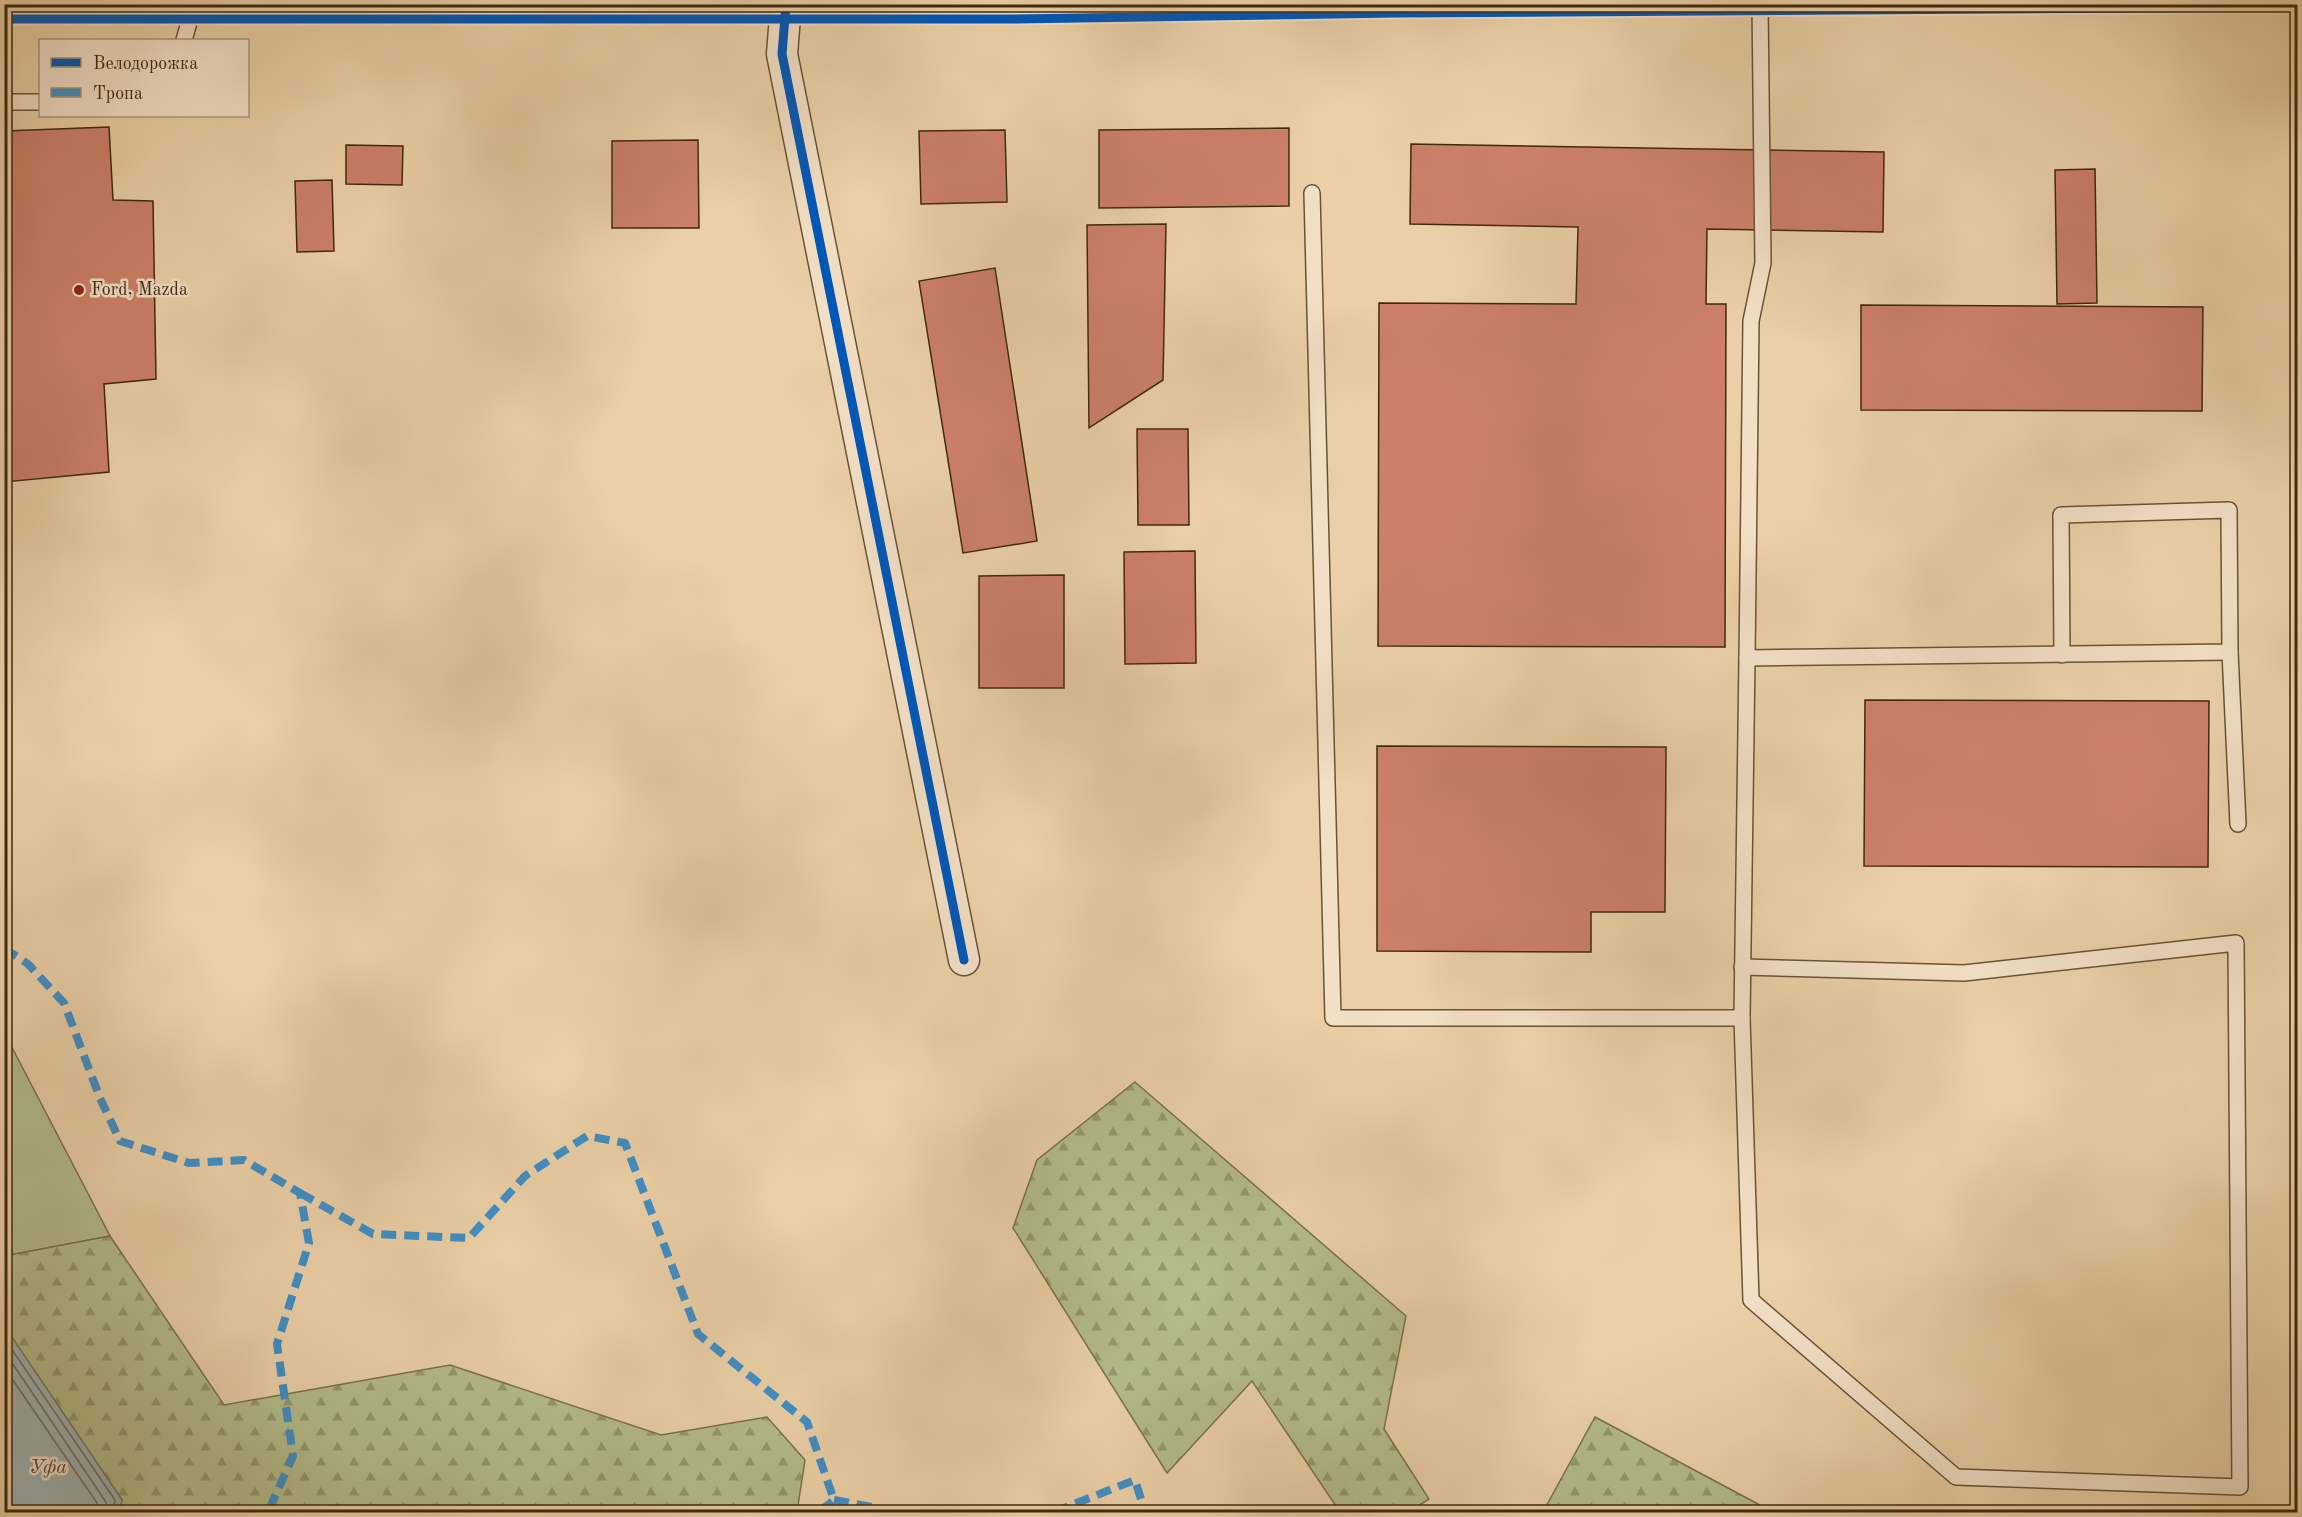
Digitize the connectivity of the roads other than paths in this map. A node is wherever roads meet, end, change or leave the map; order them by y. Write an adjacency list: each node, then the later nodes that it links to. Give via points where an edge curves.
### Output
1 (190, 4): 4 (lane)
2 (786, 4): 12 (street, via 782,54)
3 (1760, 4): 10 (lane, via 1763,263 1751,321)
4 (184, 39)
5 (4, 102): 6 (lane)
6 (39, 102)
7 (1312, 193): 14 (lane, via 1333,1018)
8 (2230, 652): 9 (lane); 9 (lane, via 2229,510 2061,515); 11 (lane)
9 (2062, 655): 10 (lane)
10 (1747, 658): 13 (lane)
11 (2238, 824)
12 (964, 960)
13 (1742, 967): 14 (lane); 14 (lane, via 1965,973 2236,944 2240,1487 1956,1477 1751,1300)
14 (1742, 1018)

